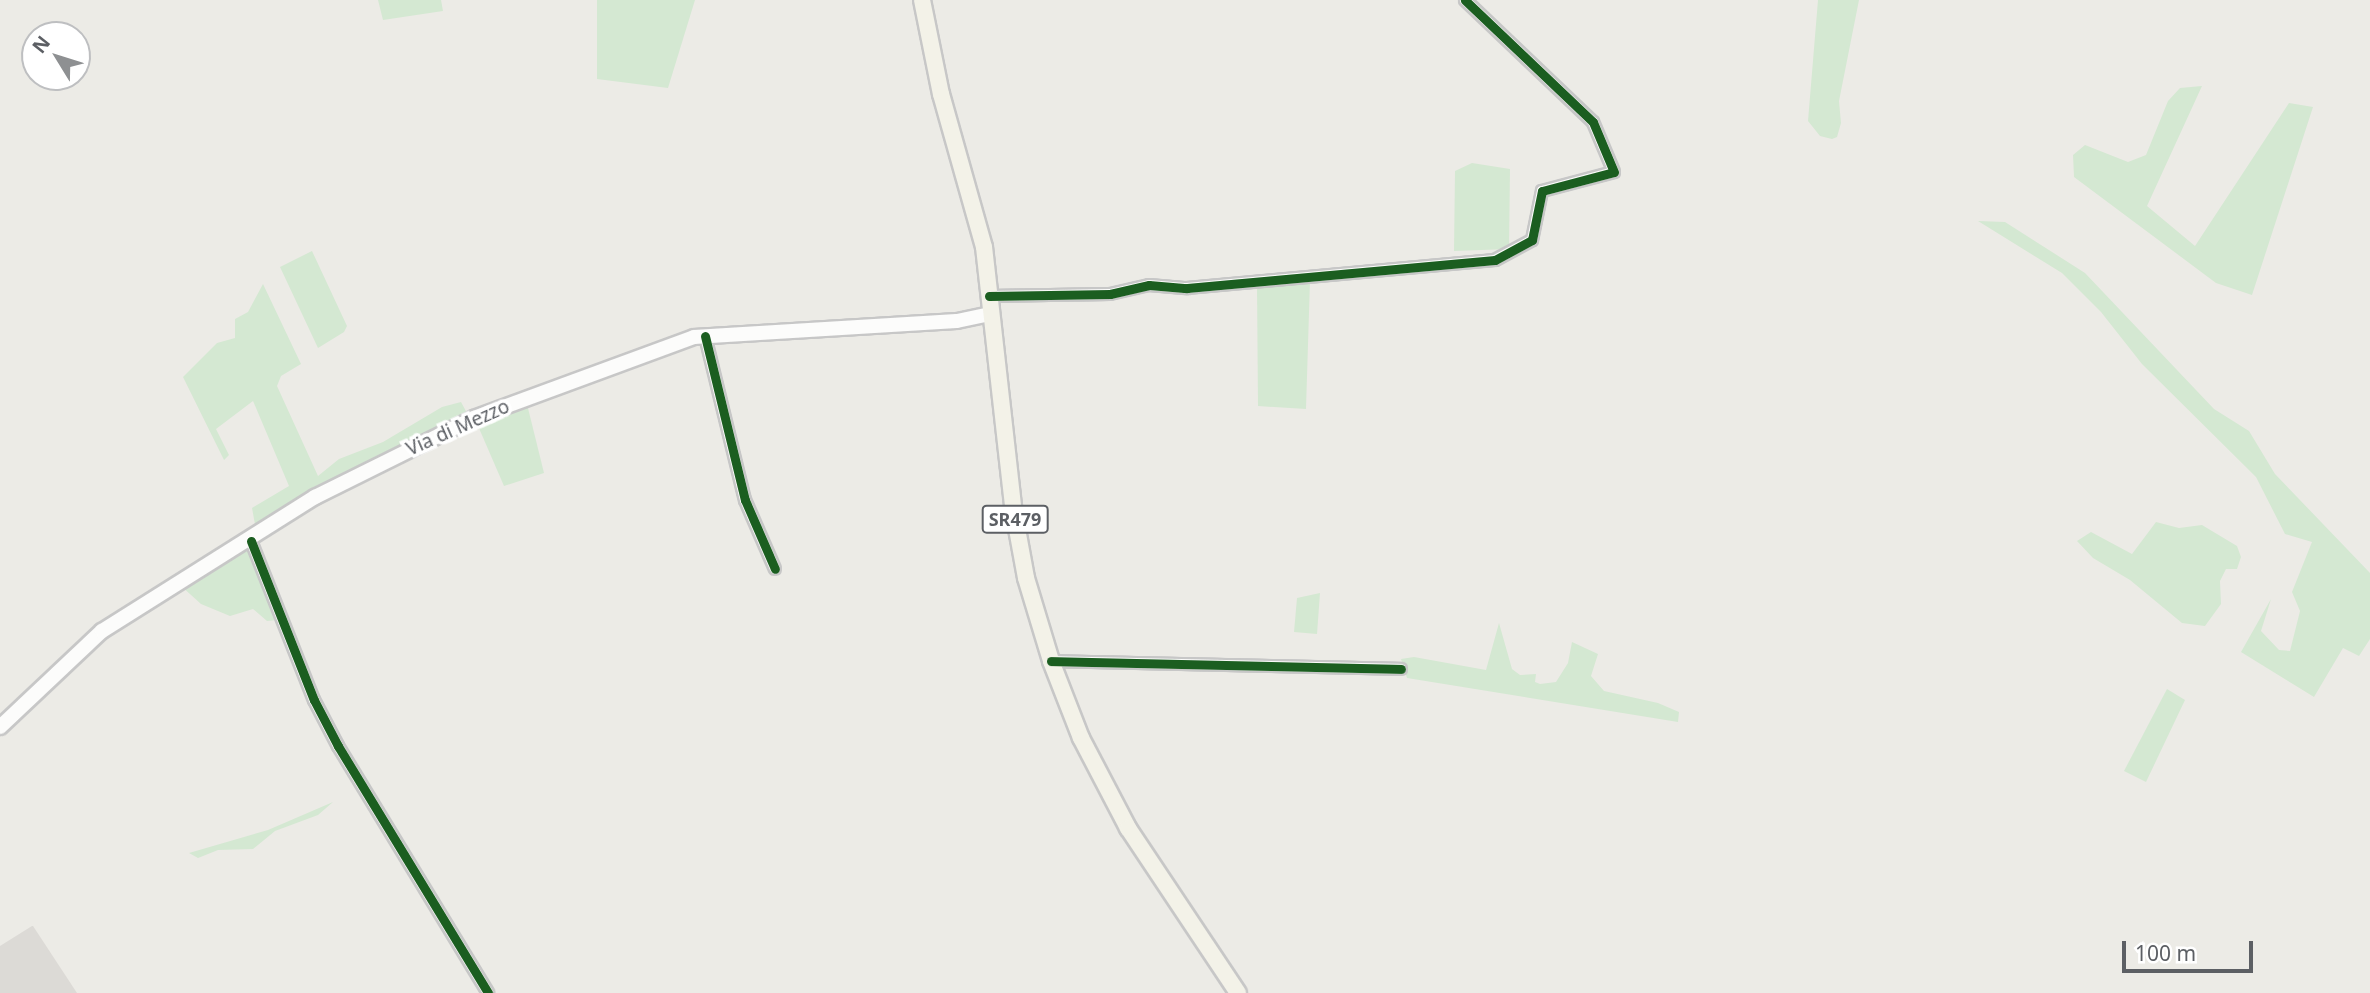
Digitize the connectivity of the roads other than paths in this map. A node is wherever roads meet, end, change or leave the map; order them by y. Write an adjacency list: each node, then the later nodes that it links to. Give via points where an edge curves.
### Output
1 (922, 0): 3 (main road, SR479, via 941,94 984,247)
2 (1465, 0): 3 (street, via 1593,122 1614,172 1542,191 1532,240 1495,260 1187,288 1149,285 1110,294)
3 (989, 296): 4 (main road, SR479)
4 (991, 314): 5 (main road, Via di Mezzo, via 957,321); 8 (main road, SR479, via 1013,507 1026,578)
5 (705, 336): 6 (main road, Via di Mezzo, via 474,418 315,497); 7 (street, via 745,500)
6 (251, 541): 10 (main road, Via di Mezzo, via 102,631); 11 (street, via 303,674 338,746)
7 (775, 569)
8 (1051, 661): 9 (street); 12 (main road, SR479, via 1080,738 1128,828)
9 (1401, 669)
10 (0, 727)
11 (488, 993)
12 (1238, 993)

